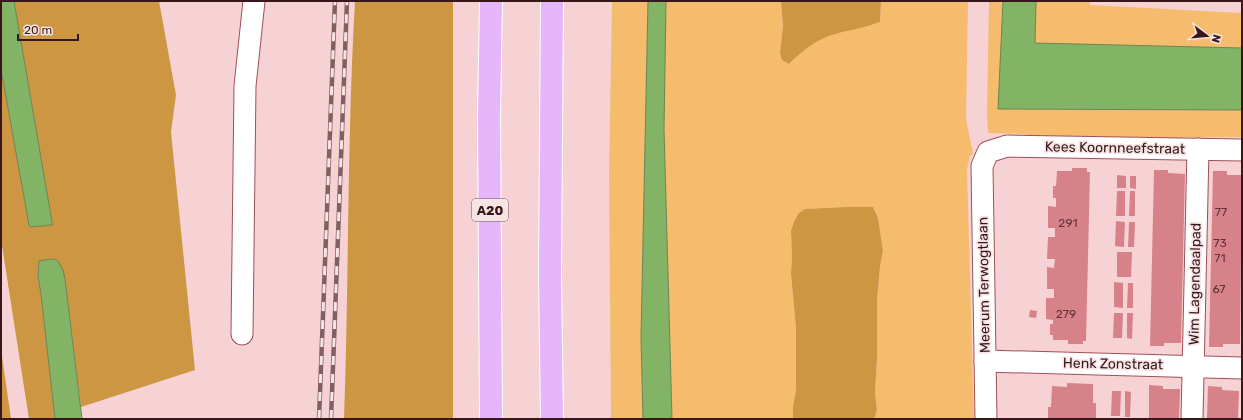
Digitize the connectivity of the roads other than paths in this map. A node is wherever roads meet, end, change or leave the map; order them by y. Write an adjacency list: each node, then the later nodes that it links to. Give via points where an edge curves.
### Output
1 (254, 1): 7 (street, via 245,86)
2 (491, 1): 11 (highway, A20)
3 (552, 1): 12 (highway)
4 (1198, 150): 5 (street, Kees Koornneefstraat); 6 (street, Kees Koornneefstraat, via 1007,146); 9 (street, Wim Lagendaalpad)
5 (1242, 150)
6 (988, 152): 8 (street, Meerum Terwogtlaan, via 982,166)
7 (242, 334)
8 (985, 361): 9 (street, Henk Zonstraat); 13 (street, Meerum Terwogtlaan)
9 (1193, 366): 10 (street, Henk Zonstraat); 14 (street, Wim Lagendaalpad)
10 (1242, 368)
11 (491, 419)
12 (552, 419)
13 (986, 419)
14 (1192, 419)

